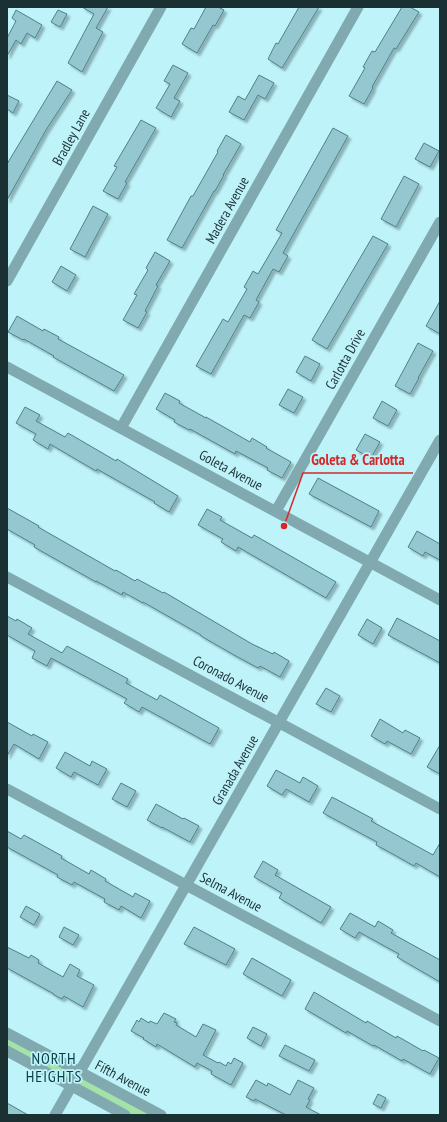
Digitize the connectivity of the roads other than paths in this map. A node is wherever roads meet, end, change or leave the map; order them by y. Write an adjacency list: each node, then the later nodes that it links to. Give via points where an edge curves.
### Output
1 (161, 7): 4 (street, Bradley Lane)
2 (358, 7): 6 (street, Madera Avenue)
3 (440, 222): 8 (street, Carlotta Drive)
4 (7, 281)
5 (7, 367): 6 (street, Goleta Avenue)
6 (121, 428): 8 (street, Goleta Avenue)
7 (440, 440): 9 (street, Granada Avenue)
8 (276, 511): 9 (street, Goleta Avenue)
9 (371, 562): 11 (street, Goleta Avenue); 12 (street, Granada Avenue)
10 (7, 576): 12 (street, Coronado Avenue)
11 (440, 600)
12 (279, 722): 14 (street, Coronado Avenue); 15 (street, Granada Avenue)
13 (7, 789): 15 (street, Selma Avenue)
14 (440, 809)
15 (186, 885): 16 (street, Selma Avenue); 19 (street, Granada Avenue)
16 (440, 1021)
17 (7, 1033): 19 (street, Fifth Avenue)
18 (7, 1051): 20 (street)
19 (80, 1072): 20 (street, Granada Avenue); 23 (street, Fifth Avenue)
20 (72, 1086): 21 (street, Granada Avenue); 22 (street)
21 (55, 1115)
22 (125, 1115)
23 (161, 1115)

